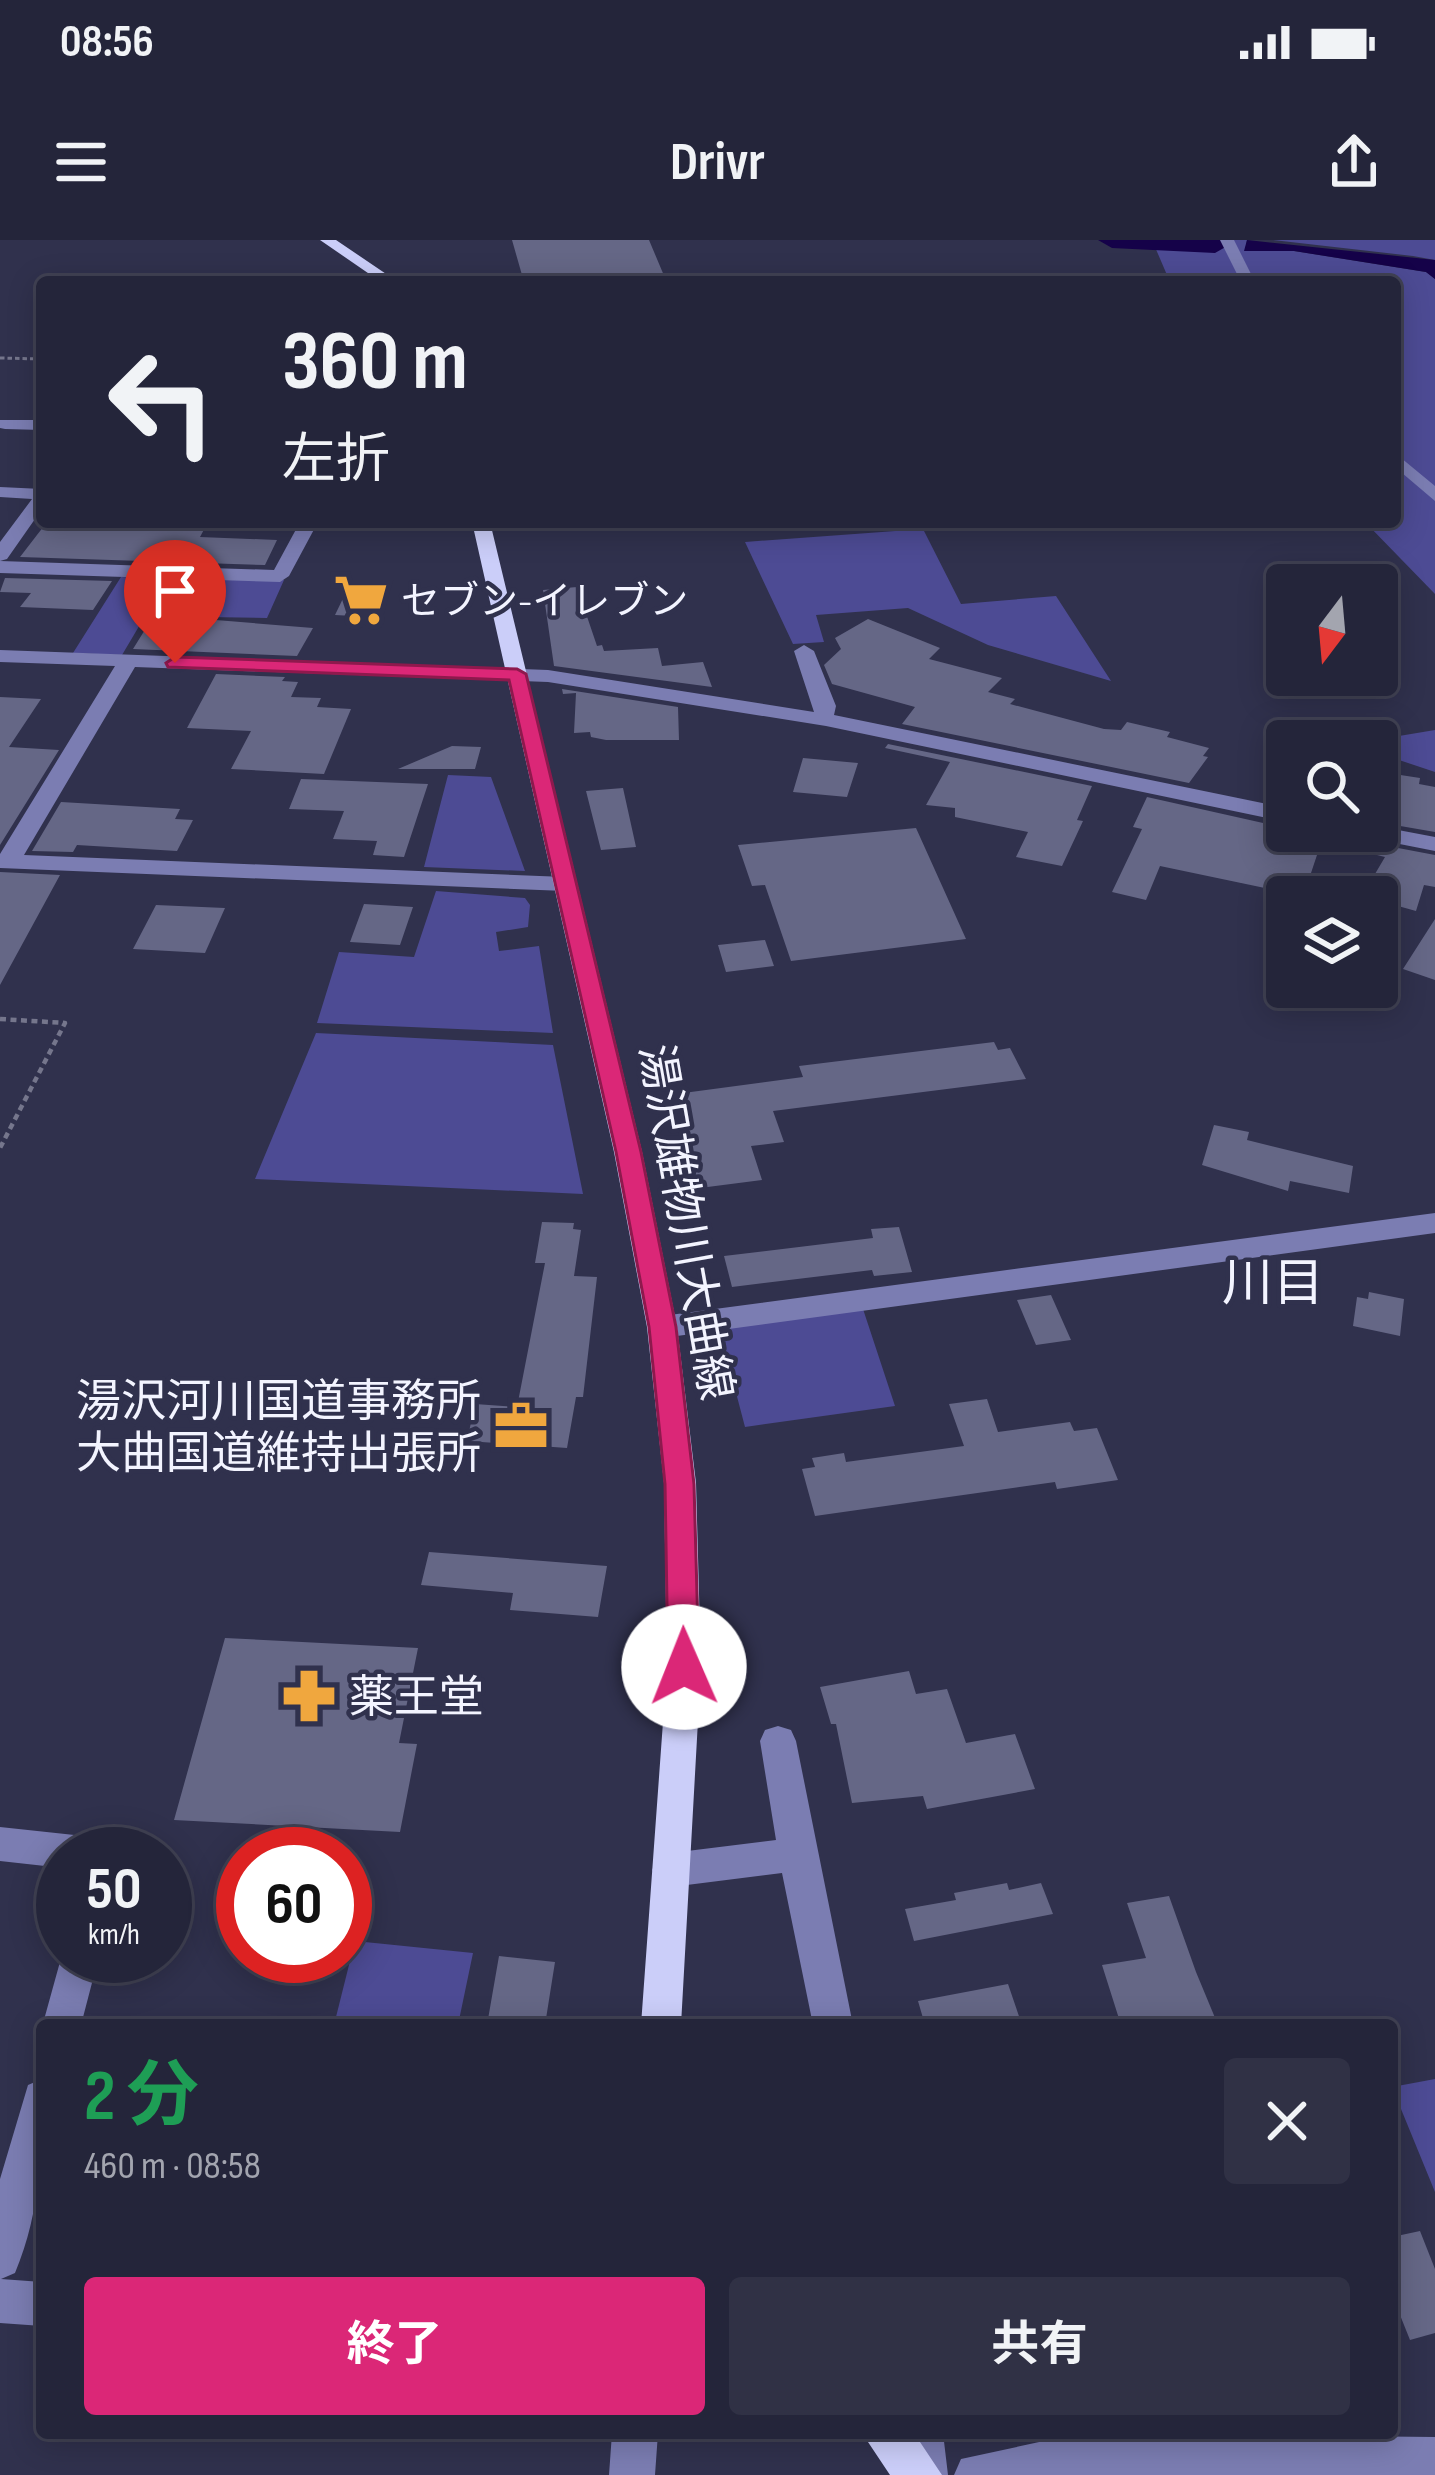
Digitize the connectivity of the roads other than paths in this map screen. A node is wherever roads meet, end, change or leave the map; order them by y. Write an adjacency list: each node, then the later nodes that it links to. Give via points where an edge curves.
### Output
1 (327, 240): 3 (main road)
2 (1227, 240): 4 (street)
3 (382, 276)
4 (1245, 276)
5 (5, 424): 6 (street)
6 (36, 425)
7 (1401, 464): 10 (street)
8 (0, 492): 9 (street)
9 (36, 495)
10 (1435, 496)
11 (36, 504): 14 (street)
12 (306, 528): 15 (street, via 280,576)
13 (483, 528): 19 (main road, 湯沢雄物川大曲線)
14 (0, 555)
15 (0, 567)
16 (804, 651): 20 (street, via 826,706)
17 (0, 656): 18 (street)
18 (128, 661): 19 (street); 24 (street)
19 (517, 674): 20 (street); 25 (main road, 湯沢雄物川大曲線)
20 (822, 721): 21 (street)
21 (1266, 811)
22 (1398, 837): 23 (street)
23 (1435, 844)
24 (4, 861): 25 (street)
25 (565, 884): 27 (main road, 湯沢雄物川大曲線)
26 (1435, 1223): 27 (street)
27 (662, 1327): 32 (main road, 湯沢雄物川大曲線, via 680,1484 683,1644)
28 (778, 1741): 31 (street)
29 (0, 1844): 30 (street)
30 (36, 1848)
31 (797, 1854): 32 (street); 36 (street)
32 (671, 1870): 35 (main road, 湯沢雄物川大曲線)
33 (73, 1983): 34 (street)
34 (64, 2019)
35 (661, 2019)
36 (831, 2019)
37 (36, 2121): 38 (street)
38 (0, 2258)
39 (0, 2301): 40 (street)
40 (36, 2304)
41 (635, 2439): 45 (street)
42 (890, 2439): 46 (main road)
43 (920, 2439): 46 (street)
44 (1435, 2460): 47 (street, via 1317,2449 1108,2451)
45 (632, 2475)
46 (922, 2475)
47 (977, 2475)

